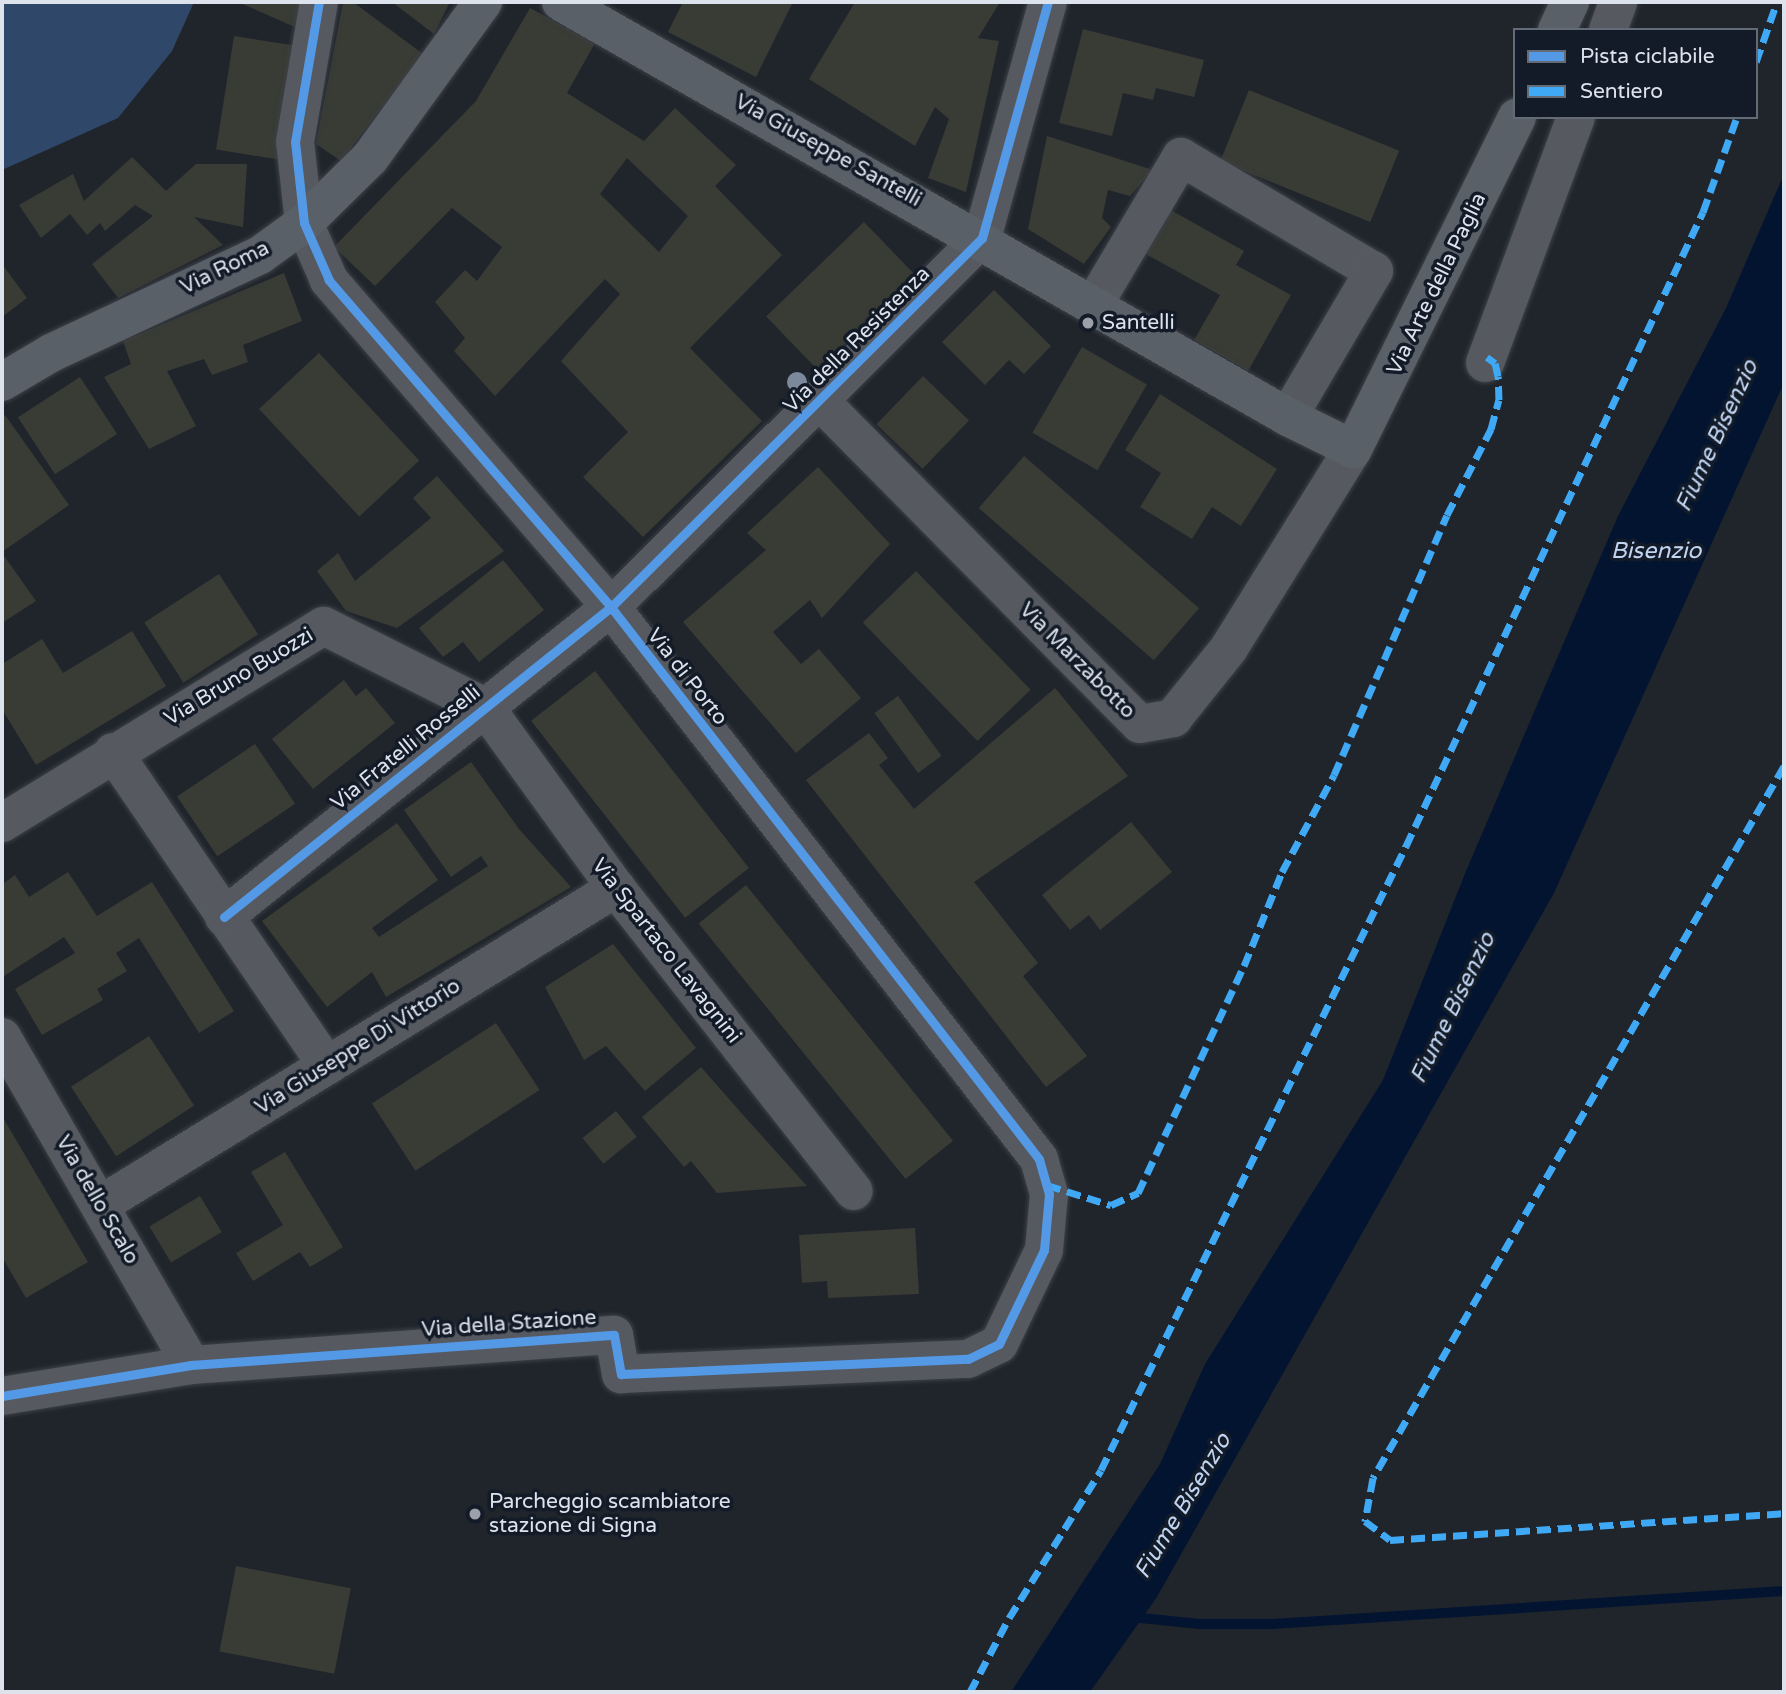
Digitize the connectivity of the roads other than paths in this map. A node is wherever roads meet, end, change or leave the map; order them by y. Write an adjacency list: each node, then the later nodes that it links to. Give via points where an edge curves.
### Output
1 (319, 2): 11 (street, Via di Porto, via 295,142)
2 (483, 2): 11 (main road, Via Roma, via 370,158)
3 (561, 2): 12 (main road, Via Giuseppe Santelli)
4 (1048, 2): 12 (street, Via della Resistenza)
5 (1570, 2): 7 (main road)
6 (1618, 2): 8 (street)
7 (1558, 28)
8 (1609, 28)
9 (1516, 119): 18 (main road, Via Arte della Paglia)
10 (1575, 119): 14 (street)
11 (304, 223): 15 (main road, Via Roma, via 260,255 51,353); 19 (street, Via di Porto, via 328,281)
12 (982, 238): 13 (main road, Via Giuseppe Santelli); 16 (street, Via della Resistenza)
13 (1094, 304): 17 (main road, Via Giuseppe Santelli); 17 (street, via 1181,157 1374,271)
14 (1485, 363)
15 (2, 382)
16 (821, 402): 18 (street, Via Marzabotto, via 1140,724 1173,718 1229,648); 19 (street, Via della Resistenza)
17 (1288, 417): 18 (main road, Via Giuseppe Santelli)
18 (1353, 449)
19 (611, 607): 20 (street, Via Fratelli Rosselli); 27 (street, Via di Porto)
20 (485, 706): 21 (street, Via Bruno Buozzi, via 324,626); 23 (street, Via Spartaco Lavagnini); 24 (street, Via Fratelli Rosselli)
21 (113, 752): 22 (street, Via Bruno Buozzi); 24 (street)
22 (2, 822)
23 (616, 888): 26 (street, Via Giuseppe Di Vittorio); 28 (street, Via Spartaco Lavagnini)
24 (224, 917): 26 (street)
25 (2, 1037): 29 (street, Via dello Scalo)
26 (327, 1066): 29 (street, Via Giuseppe Di Vittorio)
27 (1039, 1159): 30 (street, Via della Stazione, via 1049,1194 1044,1250 999,1344 968,1359 621,1374 614,1335)
28 (854, 1191)
29 (100, 1205): 30 (street, Via dello Scalo)
30 (191, 1365): 31 (street, Via della Stazione)
31 (2, 1396)

